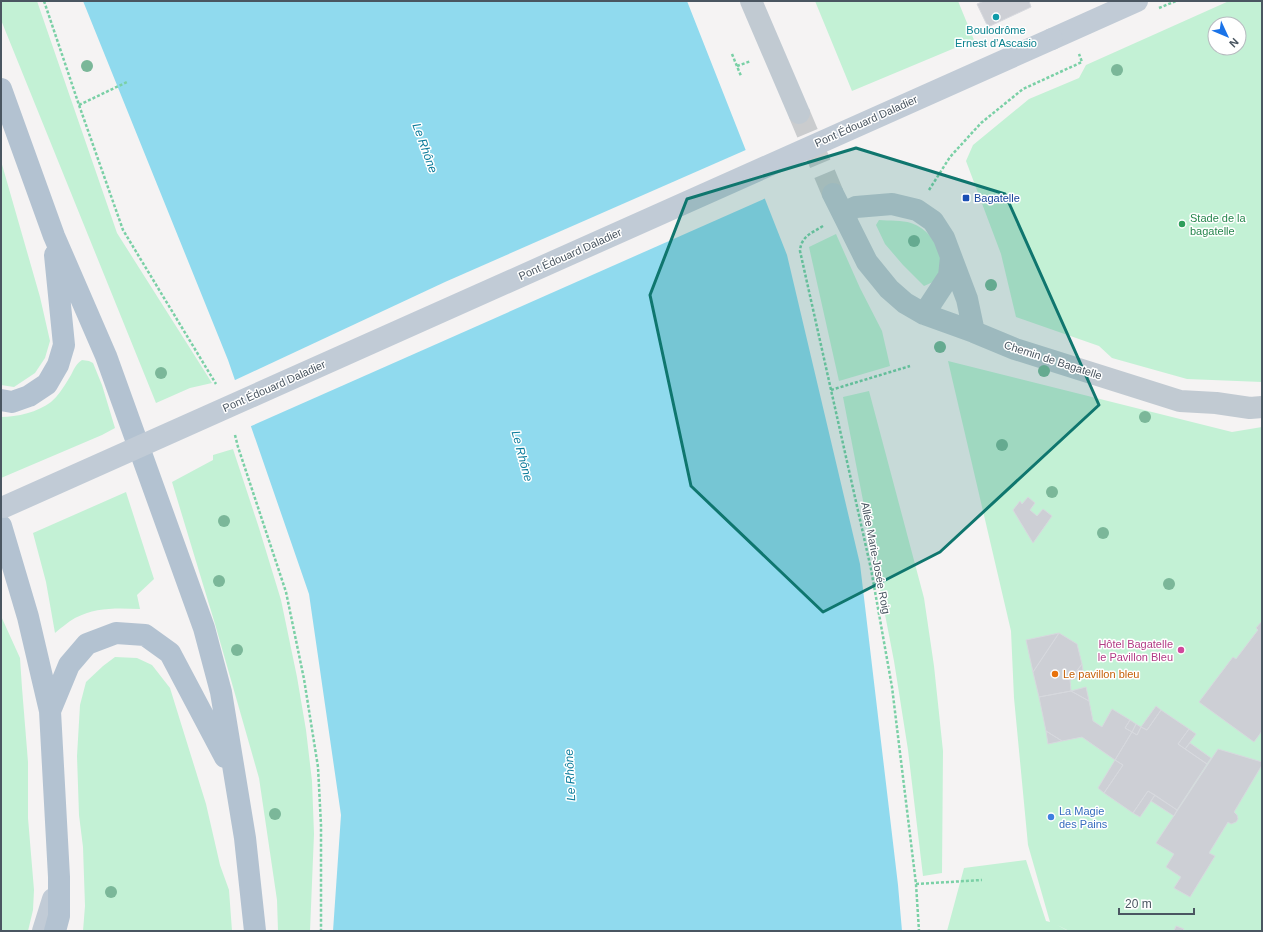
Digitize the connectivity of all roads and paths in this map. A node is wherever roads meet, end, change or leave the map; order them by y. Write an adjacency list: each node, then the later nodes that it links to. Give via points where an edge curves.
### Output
1 (44, 1): 9 (path)
2 (752, 1): 10 (street)
3 (1137, 1): 23 (main road, Pont Édouard Daladier, bridge)
4 (732, 54): 6 (path)
5 (1082, 62): 12 (path, via 1023,89 981,123 950,157)
6 (741, 76)
7 (127, 82): 9 (path)
8 (1, 89): 13 (main road)
9 (79, 105): 18 (path, via 123,230)
10 (799, 113)
11 (838, 203): 12 (street, via 856,207 892,204); 15 (street, Chemin de Bagatelle, via 867,262 889,289); 19 (path, Allée Marie-Josée Roig, via 801,243 800,251)
12 (917, 210): 14 (street, via 933,221 944,238)
13 (54, 236): 20 (main road, via 64,344 58,366 47,384 29,396 12,402); 25 (main road, via 106,356 204,628 221,692)
14 (951, 257): 15 (street, via 948,276); 16 (street, via 967,299)
15 (924, 314): 16 (street, Chemin de Bagatelle)
16 (974, 332): 21 (street, Chemin de Bagatelle, via 1015,349 1180,401)
17 (910, 366): 19 (path)
18 (216, 384)
19 (832, 390): 28 (path, Allée Marie-Josée Roig, via 871,569 892,686)
20 (1, 400)
21 (1262, 407)
22 (235, 435): 32 (path, via 286,592 304,679 318,767 322,919)
23 (2, 512): 24 (main road)
24 (50, 711): 25 (main road, via 69,665 87,644 116,634 145,635 170,654); 26 (main road)
25 (236, 782): 31 (main road)
26 (59, 876): 29 (main road); 30 (main road, via 59,916)
27 (982, 880): 28 (path)
28 (916, 884): 33 (path, Allée Marie-Josée Roig)
29 (43, 931)
30 (55, 931)
31 (256, 931)
32 (320, 931)
33 (919, 931)

